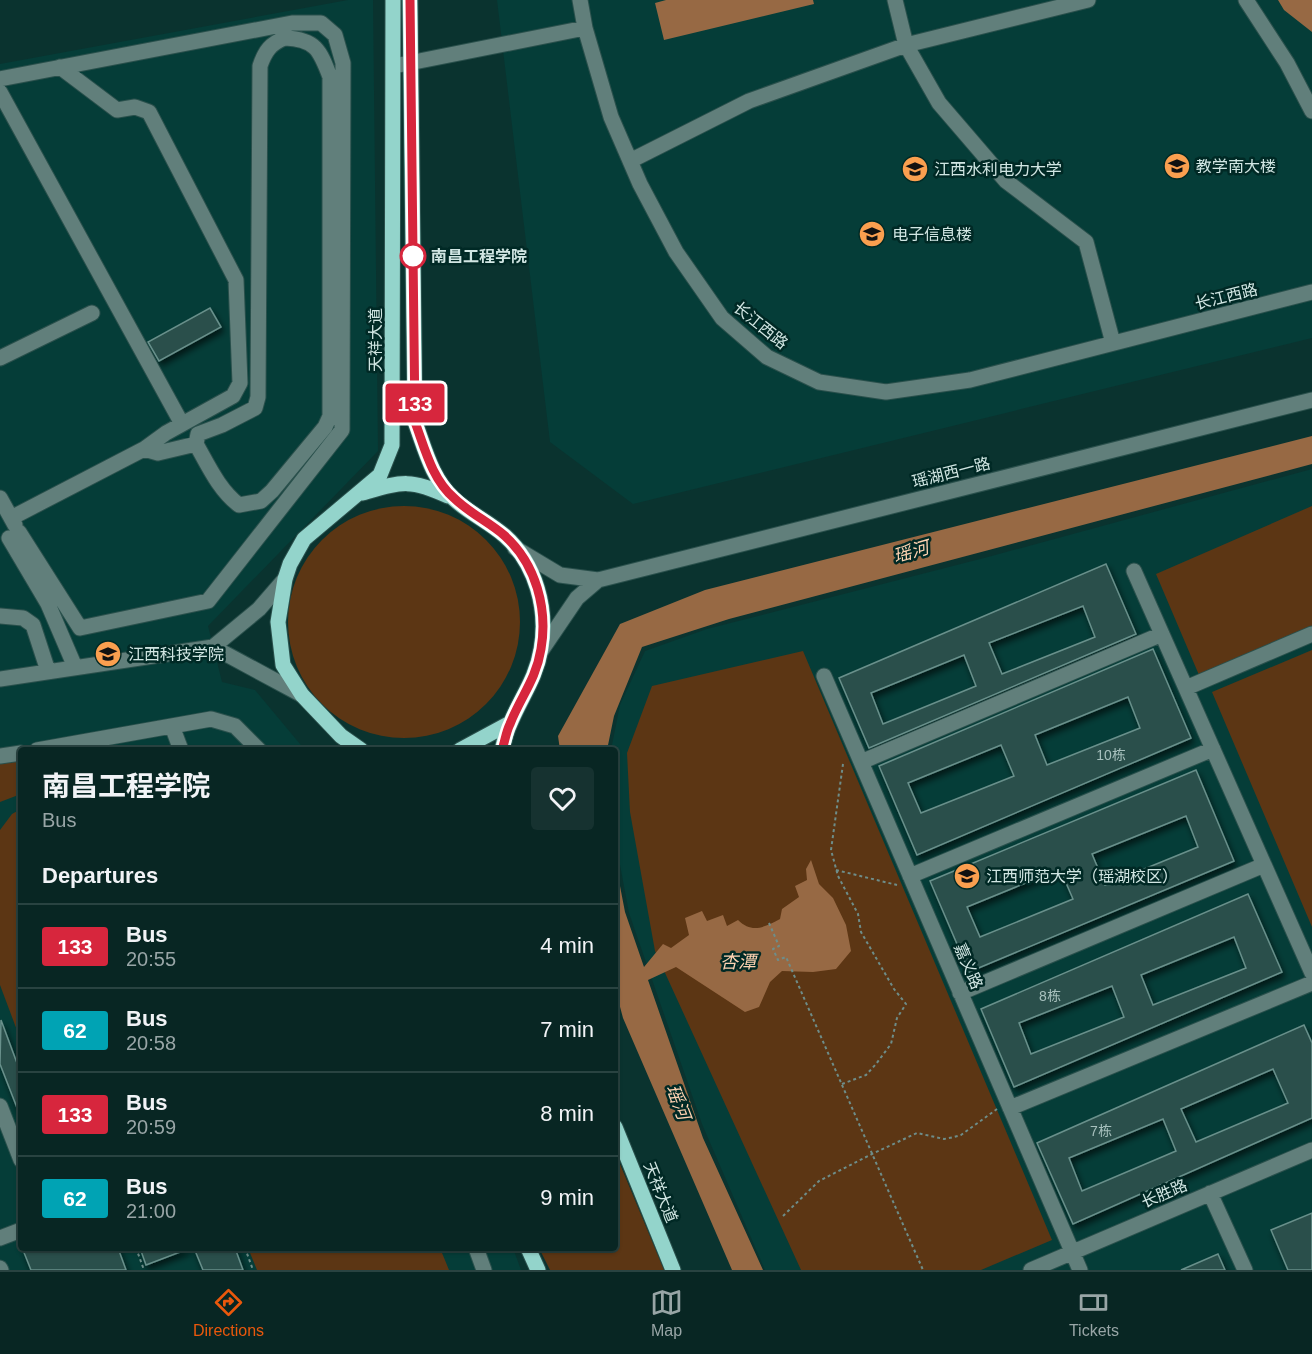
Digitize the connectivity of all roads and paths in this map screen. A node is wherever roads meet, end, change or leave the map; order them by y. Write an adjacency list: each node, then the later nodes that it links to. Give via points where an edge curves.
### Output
1 (393, 0): 10 (main road, 天祥大道)
2 (410, 0): 9 (main road)
3 (580, 0): 7 (street, 长江西路)
4 (895, 0): 8 (street)
5 (1088, 0): 8 (street)
6 (1246, 0): 14 (street, via 1287,63)
7 (585, 28): 9 (street); 15 (street, 长江西路, via 611,117)
8 (906, 45): 15 (street, via 749,101); 18 (street, via 939,103 1006,181 1086,242)
9 (411, 62): 10 (street); 26 (main road, via 415,422 435,476)
10 (394, 66): 24 (main road, 天祥大道, via 392,445 380,475)
11 (60, 67): 12 (street); 21 (street, via 117,110 135,107 148,112 236,280 240,383 233,396); 28 (street, via 292,22 321,23 335,35 343,63 342,430 208,601 80,628)
12 (0, 79)
13 (0, 92): 21 (street)
14 (1312, 111)
15 (630, 161): 18 (street, 长江西路, via 676,252 722,318 767,357 819,382 886,392 970,380)
16 (1312, 292): 18 (street, 长江西路)
17 (92, 313): 19 (street)
18 (1113, 343)
19 (0, 358)
20 (1312, 400): 32 (street, 瑶湖西一路)
21 (182, 424): 23 (street)
22 (196, 444): 22 (street, via 230,498 239,505 261,501 325,427 330,416 330,77 314,44 298,38 275,42 260,66 255,408 198,434); 23 (street, via 158,453)
23 (144, 449): 27 (street)
24 (356, 495): 26 (main road, via 404,483 423,484); 31 (main road, 天祥大道, via 304,539)
25 (0, 498): 27 (street)
26 (454, 498): 29 (main road)
27 (11, 518): 28 (street)
28 (9, 538): 38 (street, via 48,604)
29 (515, 548): 32 (street, via 560,575); 37 (main road, via 538,588 544,629)
30 (1134, 571): 34 (street)
31 (285, 579): 36 (street, via 259,609); 43 (main road, 天祥大道, via 278,622 283,665)
32 (598, 580): 37 (street, via 577,598)
33 (0, 616): 39 (street, via 23,618 33,625)
34 (1162, 634): 42 (street); 55 (street)
35 (1312, 634): 42 (street)
36 (213, 647): 38 (street); 43 (street)
37 (541, 651): 44 (main road, via 532,682)
38 (75, 667): 39 (street)
39 (48, 671): 41 (street)
40 (824, 676): 55 (street, 嘉义路)
41 (0, 679)
42 (1186, 687): 52 (street)
43 (302, 694): 49 (main road, 天祥大道, via 341,736)
44 (510, 723): 50 (main road); 51 (main road)
45 (172, 726): 46 (street); 47 (street); 48 (street, via 211,719 235,726)
46 (54, 747)
47 (180, 747)
48 (256, 747)
49 (357, 747)
50 (466, 747)
51 (503, 747)
52 (1213, 749): 57 (street); 59 (street)
53 (18, 753): 54 (street)
54 (0, 756)
55 (861, 762): 59 (street, 嘉义路)
56 (843, 764): 58 (path, via 831,850)
57 (1264, 865): 61 (street); 63 (street)
58 (836, 870): 59 (path); 64 (path, via 858,914 861,932 906,1004 897,1018 891,1044 876,1065 866,1075)
59 (904, 880): 63 (street, 嘉义路)
60 (769, 923): 64 (path, via 779,946 773,949 778,960 786,957)
61 (1312, 973)
62 (1312, 982): 66 (street)
63 (960, 993): 66 (street, 嘉义路)
64 (842, 1084): 70 (path)
65 (0, 1106): 69 (street)
66 (1010, 1108): 70 (path, via 1001,1106 954,1137 944,1139 917,1133); 79 (street, 嘉义路)
67 (618, 1134): 84 (main road, 天祥大道)
68 (1312, 1150): 71 (street, 长胜路)
69 (18, 1152)
70 (872, 1154): 72 (path, via 819,1181); 85 (path)
71 (1210, 1193): 79 (street, 长胜路); 88 (street)
72 (783, 1216)
73 (18, 1231): 74 (street)
74 (0, 1238)
75 (137, 1251): 80 (path)
76 (246, 1251): 81 (path)
77 (477, 1251): 82 (street)
78 (529, 1251): 83 (main road)
79 (1072, 1251): 86 (street, 长胜路); 87 (street, 嘉义路)
80 (144, 1270)
81 (254, 1270)
82 (484, 1270)
83 (537, 1270)
84 (673, 1270)
85 (923, 1270)
86 (1030, 1270)
87 (1080, 1270)
88 (1245, 1270)

